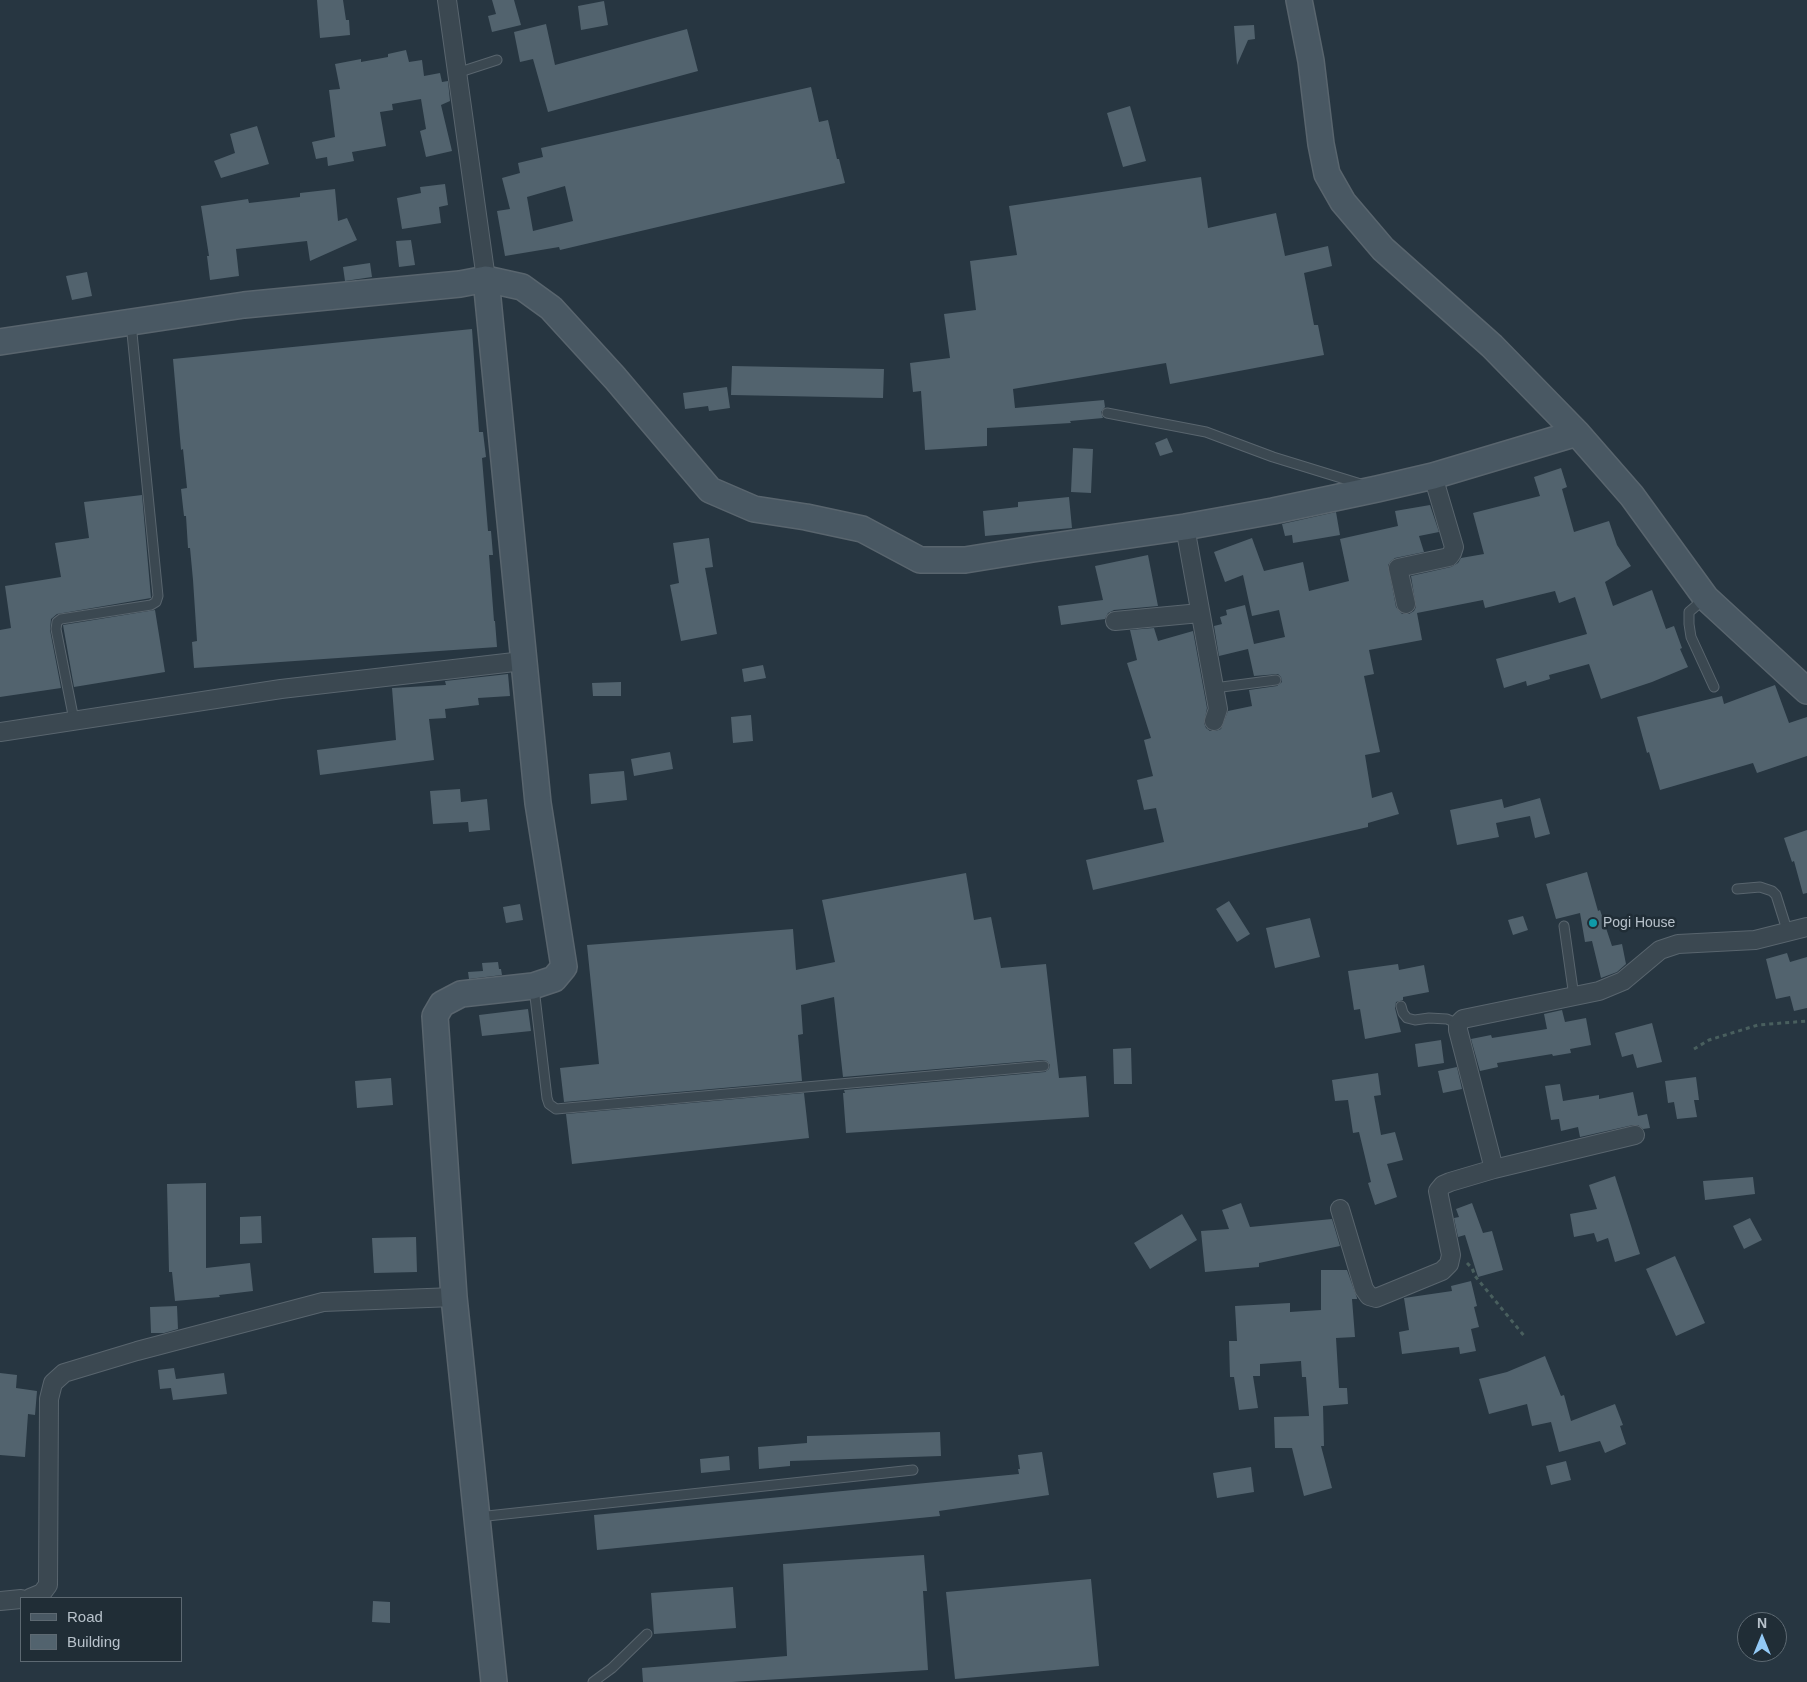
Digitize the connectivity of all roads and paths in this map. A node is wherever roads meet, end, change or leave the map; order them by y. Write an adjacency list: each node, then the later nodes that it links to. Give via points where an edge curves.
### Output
1 (447, 0): 4 (street)
2 (1299, 0): 9 (street, via 1327,174 1343,202 1383,250 1492,346)
3 (497, 60): 4 (lane)
4 (457, 73): 5 (street)
5 (486, 280): 6 (street, via 244,305); 12 (street, via 522,287 551,308 710,490 754,509 862,529 920,560 965,560); 17 (street)
6 (130, 322): 7 (street); 22 (lane, via 158,596 151,605 57,622)
7 (0, 342)
8 (1107, 413): 11 (lane, via 1206,432 1273,457)
9 (1577, 432): 10 (street); 13 (street, via 1632,496)
10 (1433, 476): 11 (street); 14 (street, via 1454,546 1449,557 1398,568)
11 (1377, 489): 12 (street)
12 (1185, 528): 15 (street)
13 (1706, 598): 19 (lane, via 1688,612 1688,624 1691,638); 21 (street)
14 (1406, 604)
15 (1200, 613): 16 (street); 20 (street)
16 (1115, 621)
17 (523, 661): 22 (street, via 281,689); 29 (street, via 538,804 564,967 554,979)
18 (1276, 680): 20 (lane)
19 (1714, 687)
20 (1214, 688): 23 (street, via 1218,709)
21 (1807, 691)
22 (74, 720): 24 (street)
23 (1214, 721)
24 (0, 732)
25 (1737, 889): 28 (lane, via 1760,887 1772,891)
26 (1564, 926): 30 (lane)
27 (1807, 927): 28 (street)
28 (1788, 932): 30 (street, via 1755,940 1668,947 1623,981)
29 (533, 986): 35 (lane, via 547,1098 556,1109); 40 (street, via 461,994 442,1004 435,1016)
30 (1574, 997): 33 (street, via 1463,1019)
31 (1401, 1006): 33 (lane, via 1407,1018 1447,1019)
32 (1807, 1020): 34 (path, via 1758,1025 1709,1040)
33 (1458, 1024): 37 (street)
34 (1694, 1049)
35 (1044, 1066)
36 (1635, 1135): 37 (street)
37 (1494, 1169): 39 (street, via 1450,1182 1438,1191)
38 (1340, 1209): 39 (street, via 1364,1289 1369,1296 1376,1298 1442,1271)
39 (1451, 1255): 41 (path, via 1464,1260 1472,1268)
40 (454, 1297): 43 (street); 44 (street, via 323,1302 64,1373 53,1383 49,1399 48,1585 42,1593)
41 (1525, 1337)
42 (914, 1470): 43 (lane)
43 (478, 1517): 48 (street)
44 (32, 1597)
45 (20, 1599): 46 (street)
46 (0, 1601)
47 (647, 1634): 49 (lane, via 612,1668)
48 (494, 1682)
49 (592, 1682)

